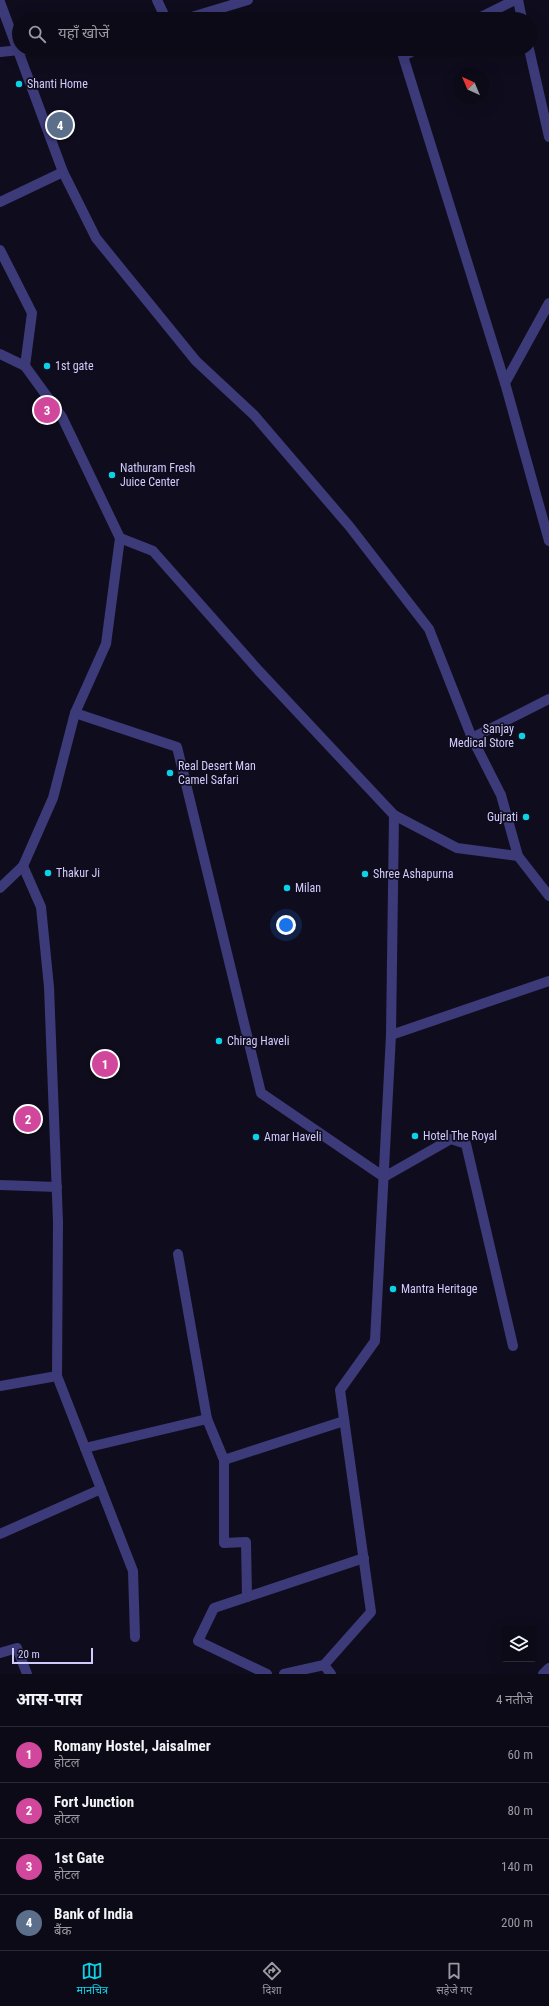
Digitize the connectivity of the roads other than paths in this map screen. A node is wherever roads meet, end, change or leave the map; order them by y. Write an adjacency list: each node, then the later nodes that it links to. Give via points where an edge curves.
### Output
1 (157, 0): 6 (street)
2 (248, 0): 7 (street)
3 (514, 0): 8 (street)
4 (518, 0): 9 (street)
5 (0, 2): 10 (street)
6 (163, 12)
7 (208, 12)
8 (491, 12)
9 (521, 12)
10 (12, 33)
11 (12, 51): 12 (street)
12 (0, 52)
13 (21, 56): 17 (street)
14 (403, 56): 23 (street)
15 (531, 56): 16 (street)
16 (549, 138)
17 (63, 172): 18 (street); 28 (street, via 96,238 196,361 254,415 350,527 429,629)
18 (0, 202)
19 (0, 250): 22 (street, via 32,313)
20 (549, 302): 23 (street)
21 (0, 354): 22 (street)
22 (25, 366): 24 (street, via 62,417)
23 (504, 383): 25 (street)
24 (120, 538): 27 (street, via 106,644); 29 (street, via 153,551 259,671)
25 (549, 541)
26 (549, 699): 28 (street)
27 (75, 712): 31 (street, via 52,798); 36 (street, via 177,747 261,1092)
28 (472, 738): 30 (street, via 501,795)
29 (394, 815): 30 (street, via 457,848); 35 (street)
30 (518, 856): 33 (street)
31 (23, 866): 32 (street); 38 (street, via 41,907 48,972)
32 (0, 888)
33 (549, 896)
34 (549, 981): 35 (street)
35 (391, 1035): 36 (street)
36 (384, 1176): 40 (street, via 451,1139 466,1144); 44 (street, via 375,1341 340,1390)
37 (0, 1185): 38 (street)
38 (57, 1187): 41 (street)
39 (178, 1254): 43 (street)
40 (513, 1346)
41 (57, 1376): 42 (street); 45 (street)
42 (0, 1386)
43 (207, 1419): 45 (street); 46 (street)
44 (344, 1421): 46 (street); 49 (street)
45 (85, 1448): 47 (street)
46 (224, 1460): 50 (street, via 224,1543 246,1542)
47 (101, 1490): 48 (street); 51 (street, via 133,1572)
48 (0, 1534)
49 (364, 1558): 50 (street); 53 (street, via 371,1612)
50 (247, 1597): 56 (street, via 214,1608 198,1641)
51 (135, 1637)
52 (0, 1653): 55 (street, via 17,1648)
53 (324, 1665): 57 (street); 58 (street)
54 (549, 1668): 59 (street)
55 (27, 1674)
56 (267, 1674)
57 (284, 1674)
58 (331, 1674)
59 (543, 1674)

